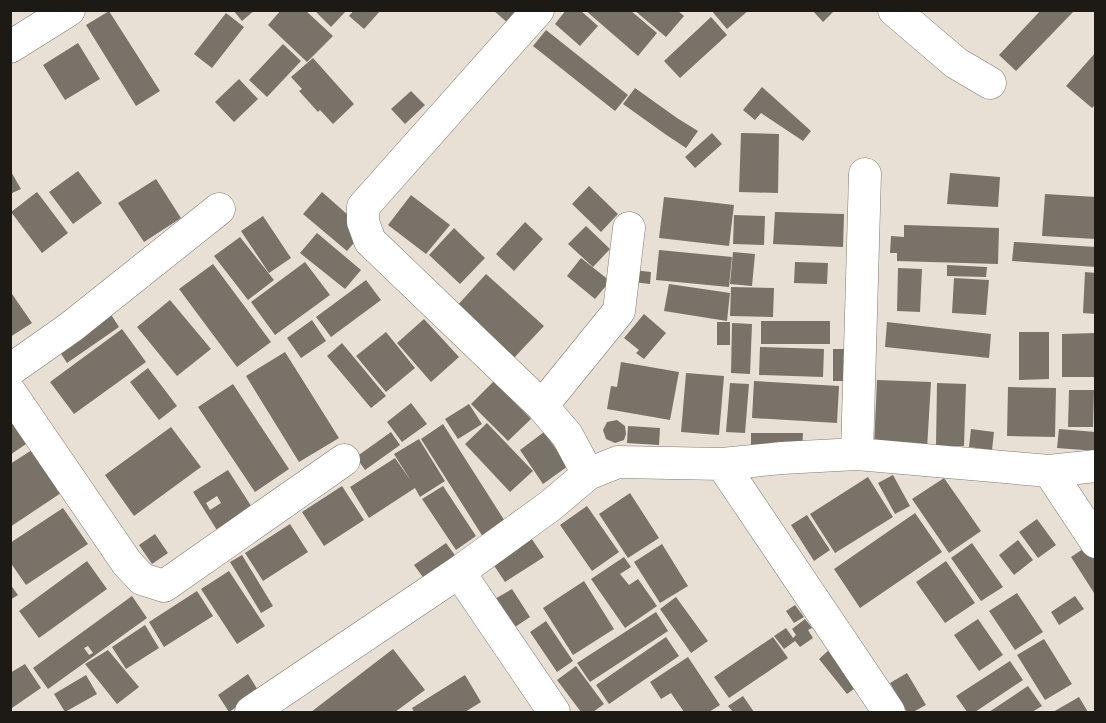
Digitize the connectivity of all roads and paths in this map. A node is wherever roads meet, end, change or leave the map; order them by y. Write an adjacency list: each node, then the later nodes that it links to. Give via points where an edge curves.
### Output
1 (69, 10): 4 (street)
2 (538, 10): 11 (street, via 363,207 363,222 370,241)
3 (894, 10): 5 (street, via 956,63)
4 (10, 47)
5 (990, 82)
6 (865, 174): 12 (street)
7 (219, 209): 9 (street, via 71,327)
8 (629, 228): 11 (street, via 620,311)
9 (10, 370)
10 (10, 392): 13 (street, via 127,563 142,579 164,586)
11 (542, 406): 17 (street, via 567,435)
12 (857, 454): 14 (street); 16 (street)
13 (344, 460)
14 (722, 464): 17 (street, via 618,462); 22 (street)
15 (1095, 466): 16 (street)
16 (1049, 471): 18 (street)
17 (588, 474): 19 (street)
18 (1095, 542)
19 (459, 572): 20 (street); 21 (street)
20 (251, 712)
21 (554, 712)
22 (889, 712)

